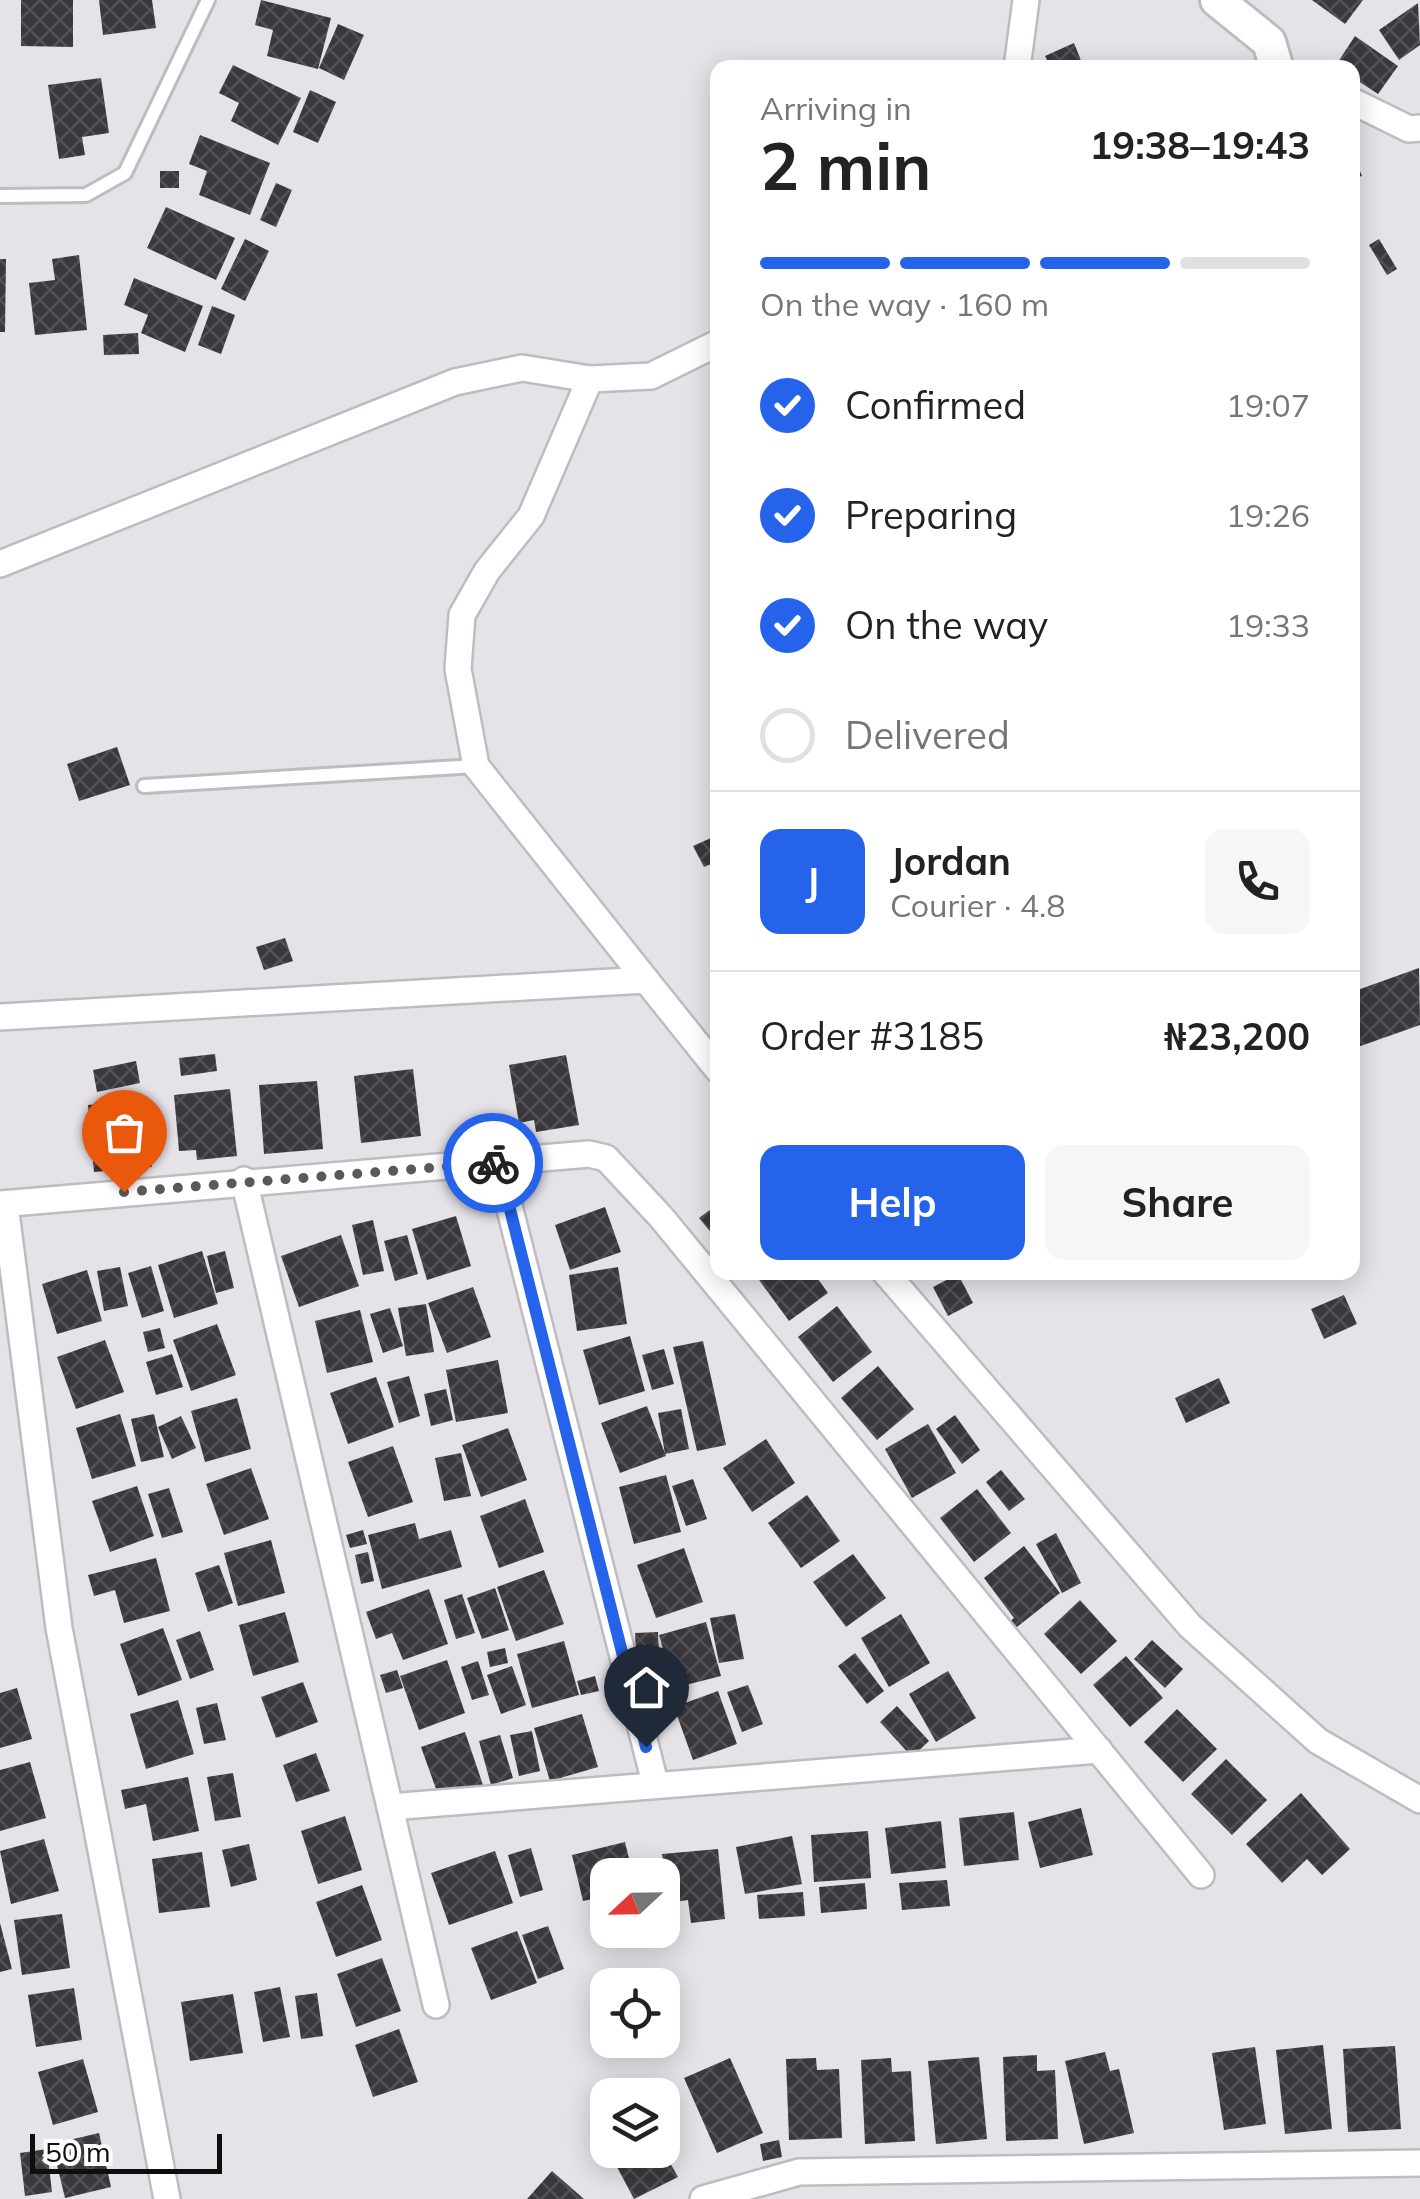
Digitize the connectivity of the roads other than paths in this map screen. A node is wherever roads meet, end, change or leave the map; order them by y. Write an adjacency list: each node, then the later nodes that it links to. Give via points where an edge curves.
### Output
1 (208, 0): 8 (lane, via 125,173 86,195)
2 (1026, 0): 4 (street)
3 (1217, 0): 5 (street, via 1269,42)
4 (1018, 60)
5 (1274, 60)
6 (1360, 105): 7 (street, via 1409,130)
7 (1420, 128)
8 (0, 196)
9 (710, 347): 10 (street, via 651,376)
10 (590, 378): 11 (street, via 522,368 455,382); 12 (street, via 531,516 462,615 458,667)
11 (0, 564)
12 (476, 766): 13 (lane); 14 (street)
13 (144, 786)
14 (646, 980): 15 (street); 16 (street)
15 (0, 1018)
16 (710, 1060)
17 (498, 1162): 18 (street); 20 (street, via 606,1158); 24 (street)
18 (244, 1180): 19 (street); 26 (street)
19 (2, 1204): 30 (street, via 59,1628)
20 (710, 1279)
21 (711, 1280): 23 (street)
22 (891, 1280): 25 (street, via 1190,1626 1318,1742)
23 (1099, 1750): 24 (street); 27 (street)
24 (655, 1783): 26 (street)
25 (1420, 1800)
26 (390, 1806): 28 (street)
27 (1201, 1875)
28 (436, 2005)
29 (1420, 2163): 31 (street, via 799,2172)
30 (167, 2199)
31 (703, 2199)

